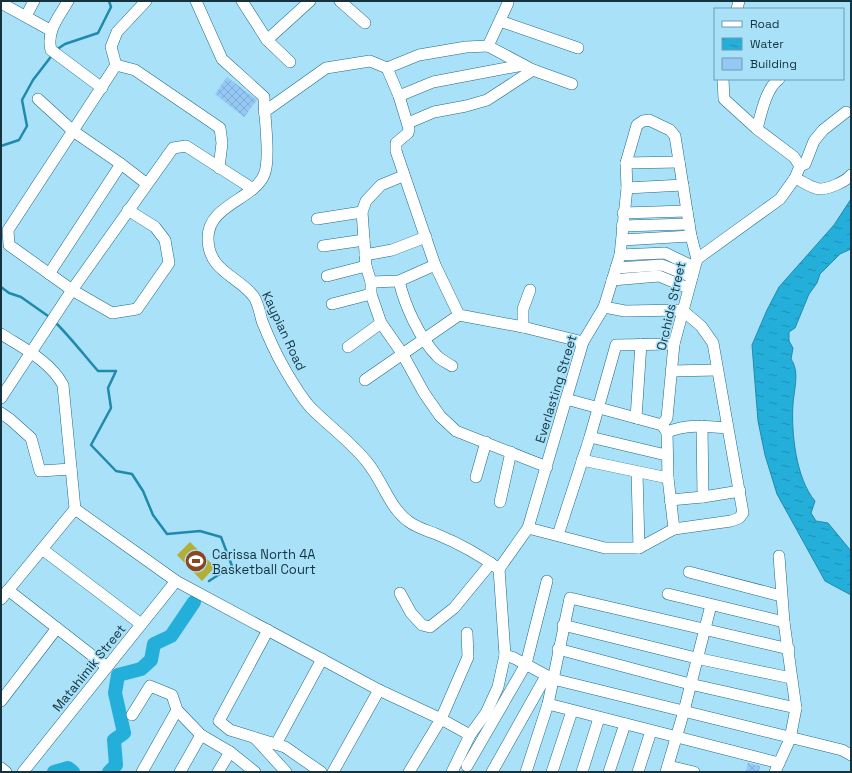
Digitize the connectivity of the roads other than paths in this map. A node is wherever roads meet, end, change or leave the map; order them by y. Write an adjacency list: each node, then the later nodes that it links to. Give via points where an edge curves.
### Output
1 (34, 1): 10 (street)
2 (68, 1): 13 (street)
3 (146, 1): 18 (street, via 117,32 111,47)
4 (196, 1): 27 (street, Kaypian Road, via 222,59 264,97)
5 (242, 1): 14 (street)
6 (310, 1): 14 (street)
7 (340, 1): 12 (street)
8 (508, 3): 11 (street)
9 (1, 4): 10 (street)
10 (26, 16): 13 (street)
11 (500, 21): 15 (street); 16 (street)
12 (364, 23)
13 (50, 30): 24 (street, via 50,43 55,52)
14 (267, 40): 17 (street)
15 (488, 46): 19 (street, via 419,55); 20 (street)
16 (578, 48)
17 (290, 62)
18 (116, 66): 24 (street); 37 (street, via 135,70 220,128 222,143)
19 (387, 68): 25 (street); 27 (street, via 370,61 326,68)
20 (528, 68): 23 (street); 25 (street, via 432,82); 30 (street, via 486,100 434,112)
21 (723, 80): 31 (street, via 724,98)
22 (778, 80): 31 (street, via 770,93)
23 (572, 84)
24 (102, 88): 32 (street)
25 (399, 96): 30 (street)
26 (38, 99): 32 (street)
27 (264, 112): 44 (street, Kaypian Road, via 267,160 265,173)
28 (846, 112): 36 (street, via 823,130 814,141 805,164)
29 (643, 121): 33 (street, Orchids Street, via 649,120 670,130 675,136); 34 (street, Everlasting Street, via 637,125)
30 (408, 123): 39 (street, via 408,132 396,143 395,148)
31 (757, 129): 36 (street, via 794,157)
32 (73, 131): 35 (street); 61 (street, via 8,230 9,245)
33 (679, 162): 34 (street); 42 (street, Orchids Street)
34 (626, 163): 43 (street, Everlasting Street)
35 (121, 164): 41 (street); 61 (street)
36 (800, 166): 40 (street)
37 (219, 168): 41 (street, via 186,146 172,148); 44 (street)
38 (851, 175): 40 (street, via 840,182 818,189)
39 (403, 176): 47 (street, via 381,185 366,200); 52 (street)
40 (795, 178): 60 (street, via 780,199)
41 (147, 184): 45 (street)
42 (683, 186): 43 (street); 46 (street, Orchids Street)
43 (626, 188): 48 (street, Everlasting Street)
44 (253, 189): 117 (street, Kaypian Road, via 221,212 211,224 208,237 210,251 217,265 255,298 272,344 295,386 310,406 368,463 407,520 420,529 483,557)
45 (128, 210): 67 (street); 67 (street, via 155,227 165,240 169,263 152,288 137,309 112,313)
46 (687, 211): 48 (street); 51 (street, Orchids Street)
47 (362, 212): 49 (street); 53 (street)
48 (623, 213): 50 (street, Everlasting Street)
49 (317, 219)
50 (622, 226): 51 (street); 54 (street, Everlasting Street)
51 (690, 230): 54 (street); 60 (street, Orchids Street)
52 (426, 237): 57 (street); 58 (street)
53 (364, 240): 55 (street); 57 (street)
54 (622, 240): 56 (street, Everlasting Street)
55 (323, 246)
56 (620, 255): 59 (street, Everlasting Street); 60 (street, via 666,253)
57 (366, 260): 62 (street); 65 (street)
58 (435, 265): 64 (street); 73 (street)
59 (616, 268): 60 (street, via 662,265); 63 (street, Everlasting Street)
60 (694, 268): 66 (street, Orchids Street)
61 (49, 274): 67 (street)
62 (327, 276)
63 (612, 280): 66 (street, via 659,276); 71 (street, Everlasting Street)
64 (399, 281): 65 (street); 77 (street, via 405,304)
65 (371, 282): 69 (street)
66 (688, 288): 72 (street, Orchids Street)
67 (72, 290): 82 (street)
68 (530, 290): 75 (street, via 523,309)
69 (371, 294): 70 (street); 74 (street)
70 (332, 304)
71 (604, 306): 72 (street, via 626,311); 78 (street, Everlasting Street)
72 (682, 310): 80 (street, Orchids Street); 85 (street, via 701,326 713,343)
73 (459, 315): 75 (street); 77 (street)
74 (381, 323): 81 (street); 83 (street)
75 (523, 327): 78 (street)
76 (1, 334): 82 (street)
77 (424, 338): 83 (street); 84 (street, via 437,356)
78 (583, 342): 89 (street, Everlasting Street)
79 (641, 344): 80 (street); 90 (street, via 616,345); 92 (street)
80 (674, 344): 86 (street, Orchids Street)
81 (348, 348)
82 (31, 352): 88 (street); 102 (street, via 56,373 63,385)
83 (402, 353): 87 (street); 97 (street, via 440,416 456,431)
84 (452, 366)
85 (717, 370): 86 (street); 94 (street)
86 (671, 371): 95 (street, Orchids Street)
87 (365, 380)
88 (1, 398)
89 (566, 399): 90 (street); 101 (street, Everlasting Street)
90 (598, 408): 92 (street); 96 (street)
91 (1, 413): 102 (street, via 31,438 40,471)
92 (636, 418): 95 (street)
93 (702, 426): 94 (street); 95 (street); 107 (street)
94 (727, 428): 106 (street)
95 (665, 429): 99 (street, Orchids Street)
96 (590, 437): 99 (street); 100 (street)
97 (486, 442): 98 (street); 104 (street)
98 (512, 452): 101 (street); 109 (street)
99 (666, 455): 105 (street, Orchids Street)
100 (582, 460): 103 (street); 113 (street)
101 (547, 467): 111 (street, Everlasting Street)
102 (71, 469): 110 (street)
103 (637, 472): 105 (street); 114 (street)
104 (476, 477)
105 (668, 478): 108 (street, Orchids Street)
106 (740, 491): 107 (street); 112 (street, via 743,513 739,518)
107 (703, 497): 108 (street)
108 (670, 500): 112 (street, Orchids Street)
109 (500, 502)
110 (75, 509): 115 (street); 119 (street)
111 (528, 528): 113 (street); 117 (street, Everlasting Street)
112 (674, 529): 114 (street)
113 (558, 535): 114 (street, via 605,548)
114 (639, 548)
115 (42, 549): 121 (street); 128 (street)
116 (779, 556): 124 (street)
117 (495, 566): 122 (street, Everlasting Street, via 454,608 430,627 422,626 410,613); 136 (street)
118 (689, 572): 124 (street)
119 (176, 581): 128 (street, Matahimik Street); 131 (street)
120 (547, 581): 139 (street)
121 (8, 590): 125 (street); 130 (street)
122 (400, 593)
123 (668, 594): 126 (street)
124 (781, 596): 127 (street)
125 (1, 599)
126 (711, 605): 127 (street); 132 (street)
127 (784, 622): 135 (street)
128 (141, 624): 140 (street, Matahimik Street)
129 (563, 625): 132 (street, via 570,598); 134 (street); 137 (street)
130 (57, 628): 140 (street); 145 (street)
131 (268, 630): 138 (street); 159 (street, via 219,721 230,730)
132 (705, 630): 135 (street); 137 (street)
133 (467, 633): 152 (street, via 468,658)
134 (558, 649): 141 (street); 143 (street)
135 (789, 649): 142 (street)
136 (505, 655): 139 (street); 157 (street, via 498,687 486,712)
137 (696, 658): 142 (street); 143 (street)
138 (322, 659): 144 (street); 161 (street)
139 (526, 664): 141 (street); 164 (street)
140 (108, 667): 169 (street, Matahimik Street)
141 (549, 678): 146 (street); 150 (street); 179 (street)
142 (792, 678): 147 (street)
143 (690, 684): 147 (street); 150 (street)
144 (379, 690): 152 (street); 176 (street)
145 (1, 700)
146 (548, 704): 149 (street); 180 (street)
147 (796, 708): 160 (street)
148 (177, 710): 151 (street, via 172,695 150,686); 156 (street); 170 (street)
149 (572, 711): 153 (street); 181 (street)
150 (684, 711): 158 (street); 160 (street)
151 (132, 715)
152 (441, 718): 157 (street); 177 (street)
153 (599, 718): 154 (street); 182 (street)
154 (625, 724): 155 (street); 183 (street)
155 (651, 732): 158 (street); 184 (street)
156 (201, 735): 162 (street); 171 (street)
157 (470, 735): 178 (street)
158 (677, 736): 165 (street); 167 (street)
159 (254, 737): 161 (street); 174 (street)
160 (790, 739): 163 (street); 165 (street)
161 (276, 744): 175 (street, via 285,747)
162 (230, 752): 172 (street); 173 (street)
163 (851, 754)
164 (467, 766)
165 (777, 767)
166 (1, 768): 168 (street)
167 (667, 769): 185 (street)
168 (6, 772)
169 (23, 772)
170 (142, 772)
171 (180, 772)
172 (218, 772)
173 (254, 772)
174 (286, 772)
175 (321, 772)
176 (333, 772)
177 (409, 772)
178 (452, 772)
179 (492, 772)
180 (526, 772)
181 (552, 772)
182 (582, 772)
183 (609, 772)
184 (638, 772)
185 (694, 772)

